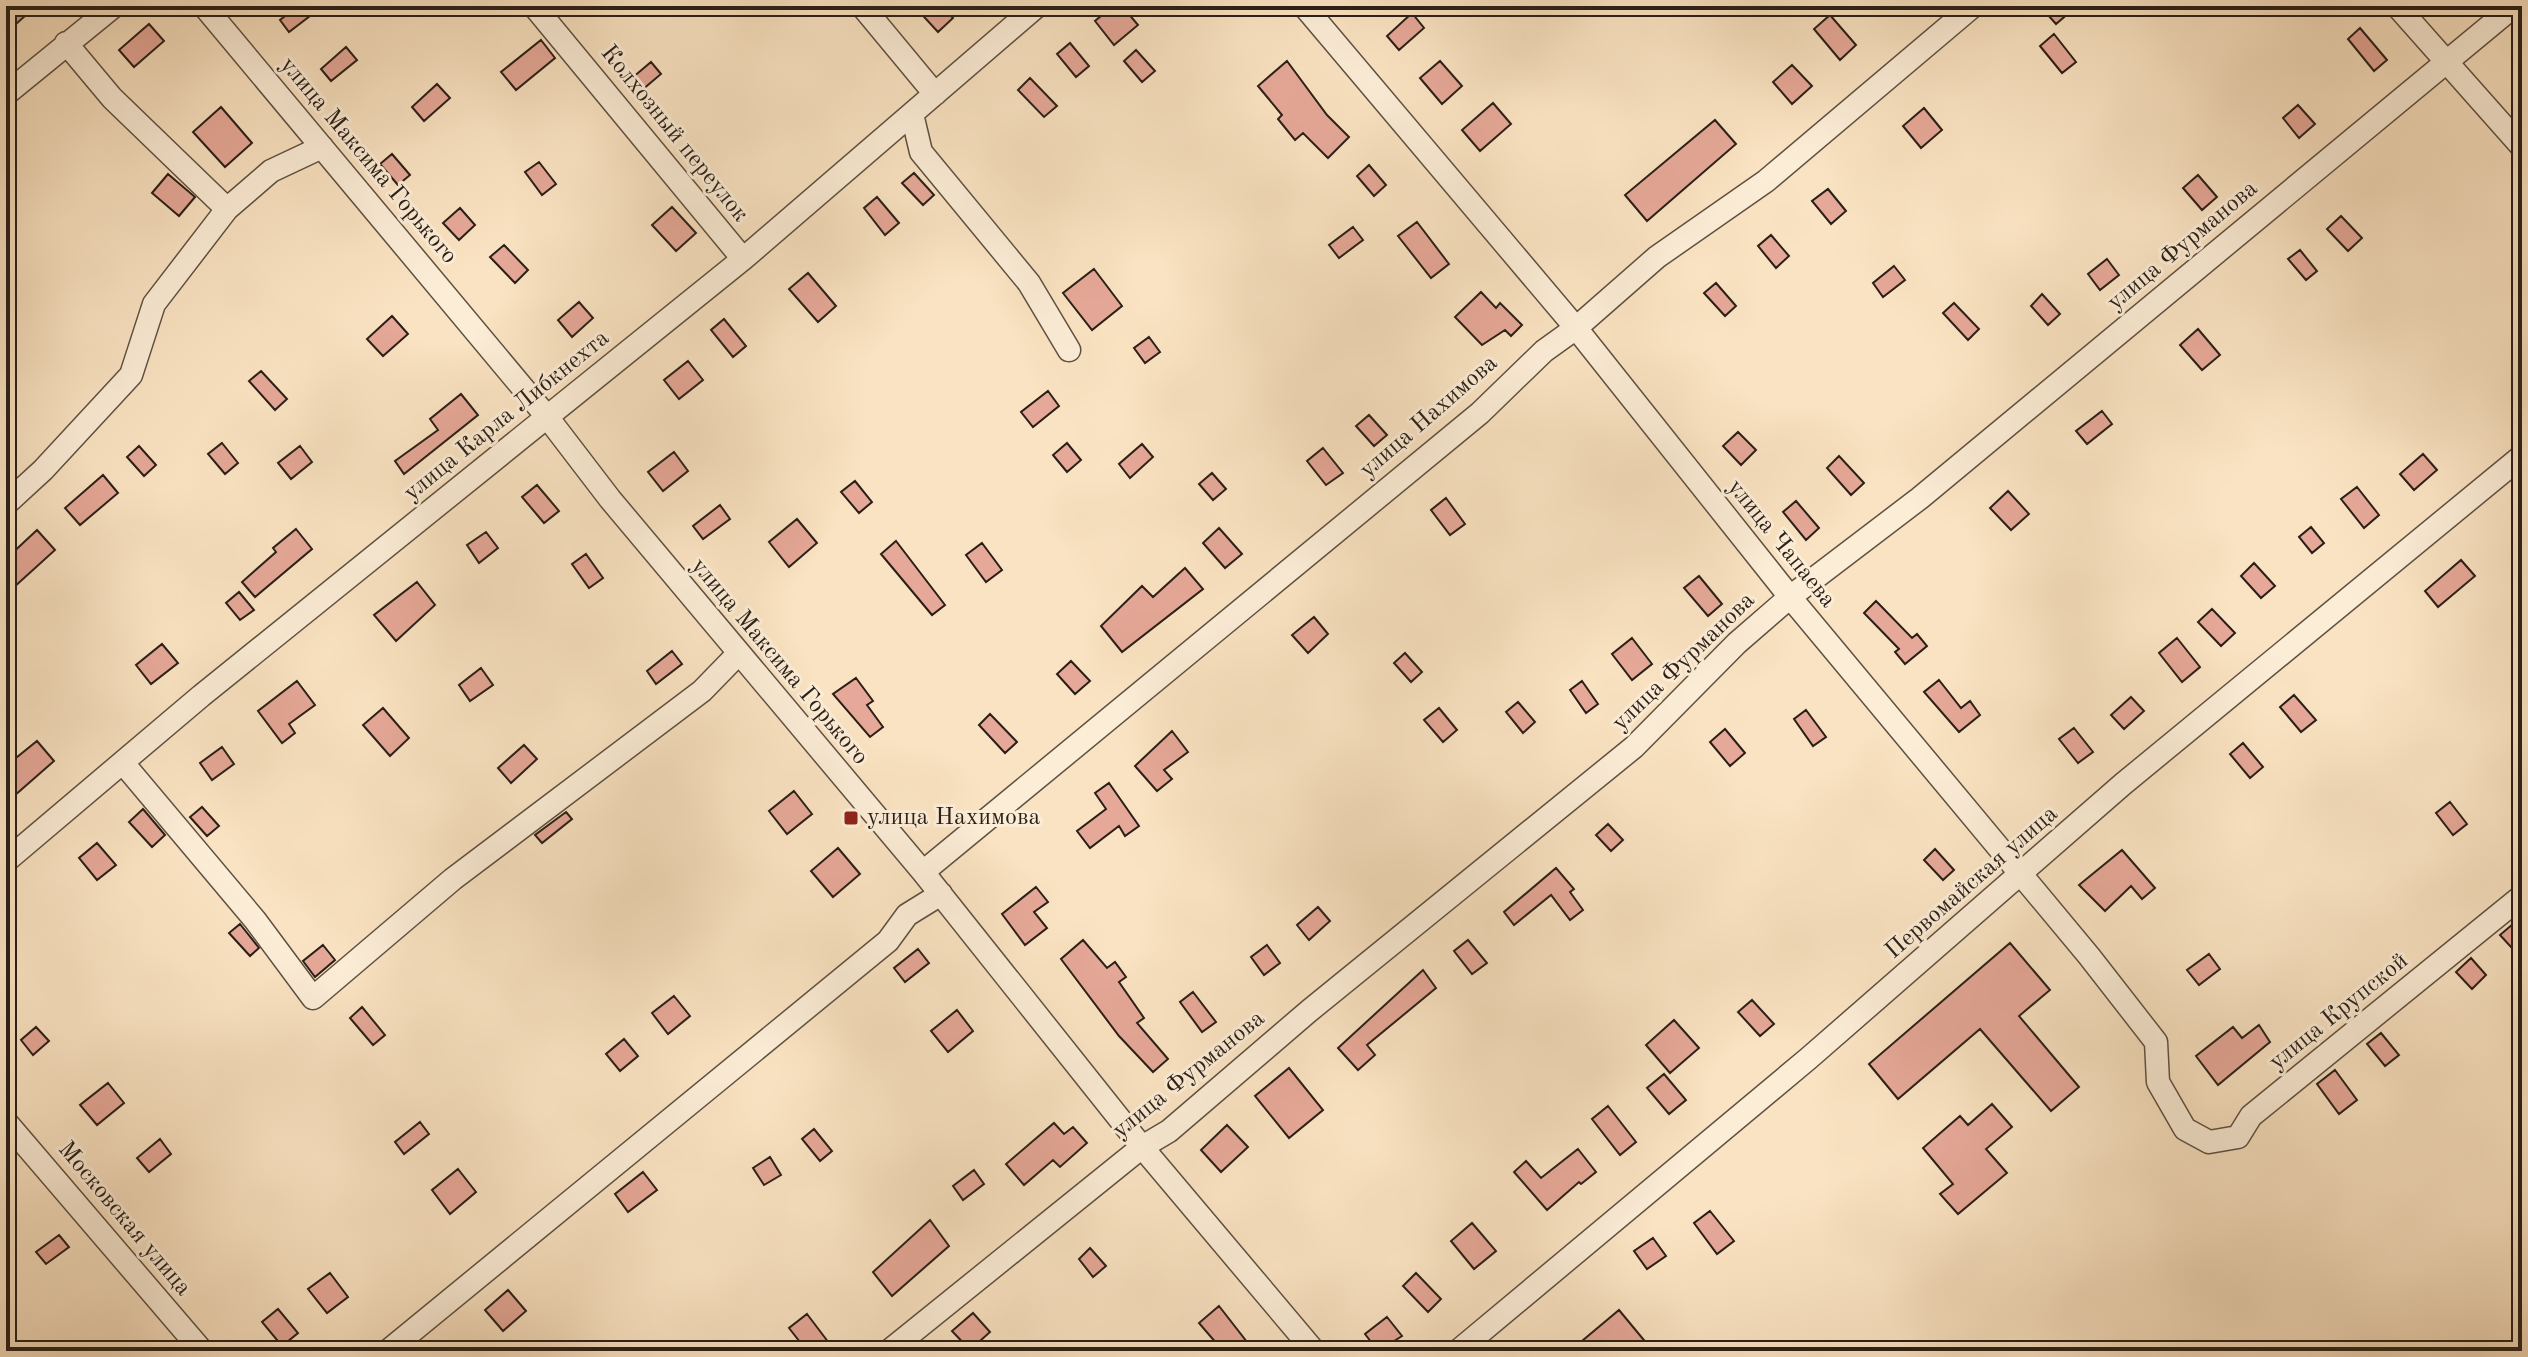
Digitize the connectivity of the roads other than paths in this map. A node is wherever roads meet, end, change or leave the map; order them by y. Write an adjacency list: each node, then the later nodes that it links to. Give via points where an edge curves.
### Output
1 (114, 6): 10 (street)
2 (204, 6): 15 (street, улица Максима Горького)
3 (534, 6): 18 (street, Колхозный переулок)
4 (862, 6): 13 (street)
5 (1037, 6): 13 (street, улица Карла Либкнехта)
6 (1304, 6): 19 (street, улица Чапаева)
7 (1973, 6): 19 (street, улица Нахимова, via 1766,181 1657,257)
8 (2397, 6): 11 (street)
9 (2514, 6): 11 (street, улица Фурманова)
10 (66, 43): 12 (street); 17 (street, via 112,98)
11 (2445, 63): 16 (street); 24 (street, улица Фурманова, via 1920,498)
12 (6, 94)
13 (935, 94): 14 (street, улица Карла Либкнехта)
14 (912, 114): 18 (street, улица Карла Либкнехта); 20 (street, via 921,152 1029,283)
15 (322, 147): 17 (street, via 271,171); 21 (street, улица Максима Горького)
16 (2522, 147)
17 (227, 209): 23 (street, via 154,304 131,375)
18 (743, 259): 21 (street, улица Карла Либкнехта)
19 (1576, 328): 24 (street, улица Чапаева); 28 (street, улица Нахимова)
20 (1069, 350)
21 (548, 418): 25 (street, улица Максима Горького); 26 (street, улица Карла Либкнехта)
22 (2522, 456): 29 (street, Первомайская улица, via 2123,784)
23 (6, 504)
24 (1790, 597): 29 (street, улица Чапаева); 34 (street, улица Фурманова, via 1634,747 1169,1131)
25 (738, 654): 26 (street, via 702,691 453,879 313,998); 28 (street, улица Максима Горького)
26 (123, 763): 27 (street, улица Карла Либкнехта)
27 (6, 861)
28 (923, 872): 30 (street, улица Максима Горького)
29 (2020, 877): 33 (street, улица Чапаева, via 2156,1042 2158,1082); 39 (street, Первомайская улица)
30 (941, 894): 34 (street, улица Максима Горького); 36 (street, via 907,915 888,941)
31 (2522, 896): 33 (street, улица Крупской, via 2251,1116 2238,1137 2209,1142)
32 (6, 1122): 35 (street, Московская улица)
33 (2185, 1129)
34 (1142, 1147): 37 (street, улица Фурманова); 38 (street, улица Максима Горького)
35 (202, 1351)
36 (388, 1351)
37 (889, 1351)
38 (1314, 1351)
39 (1458, 1351)

